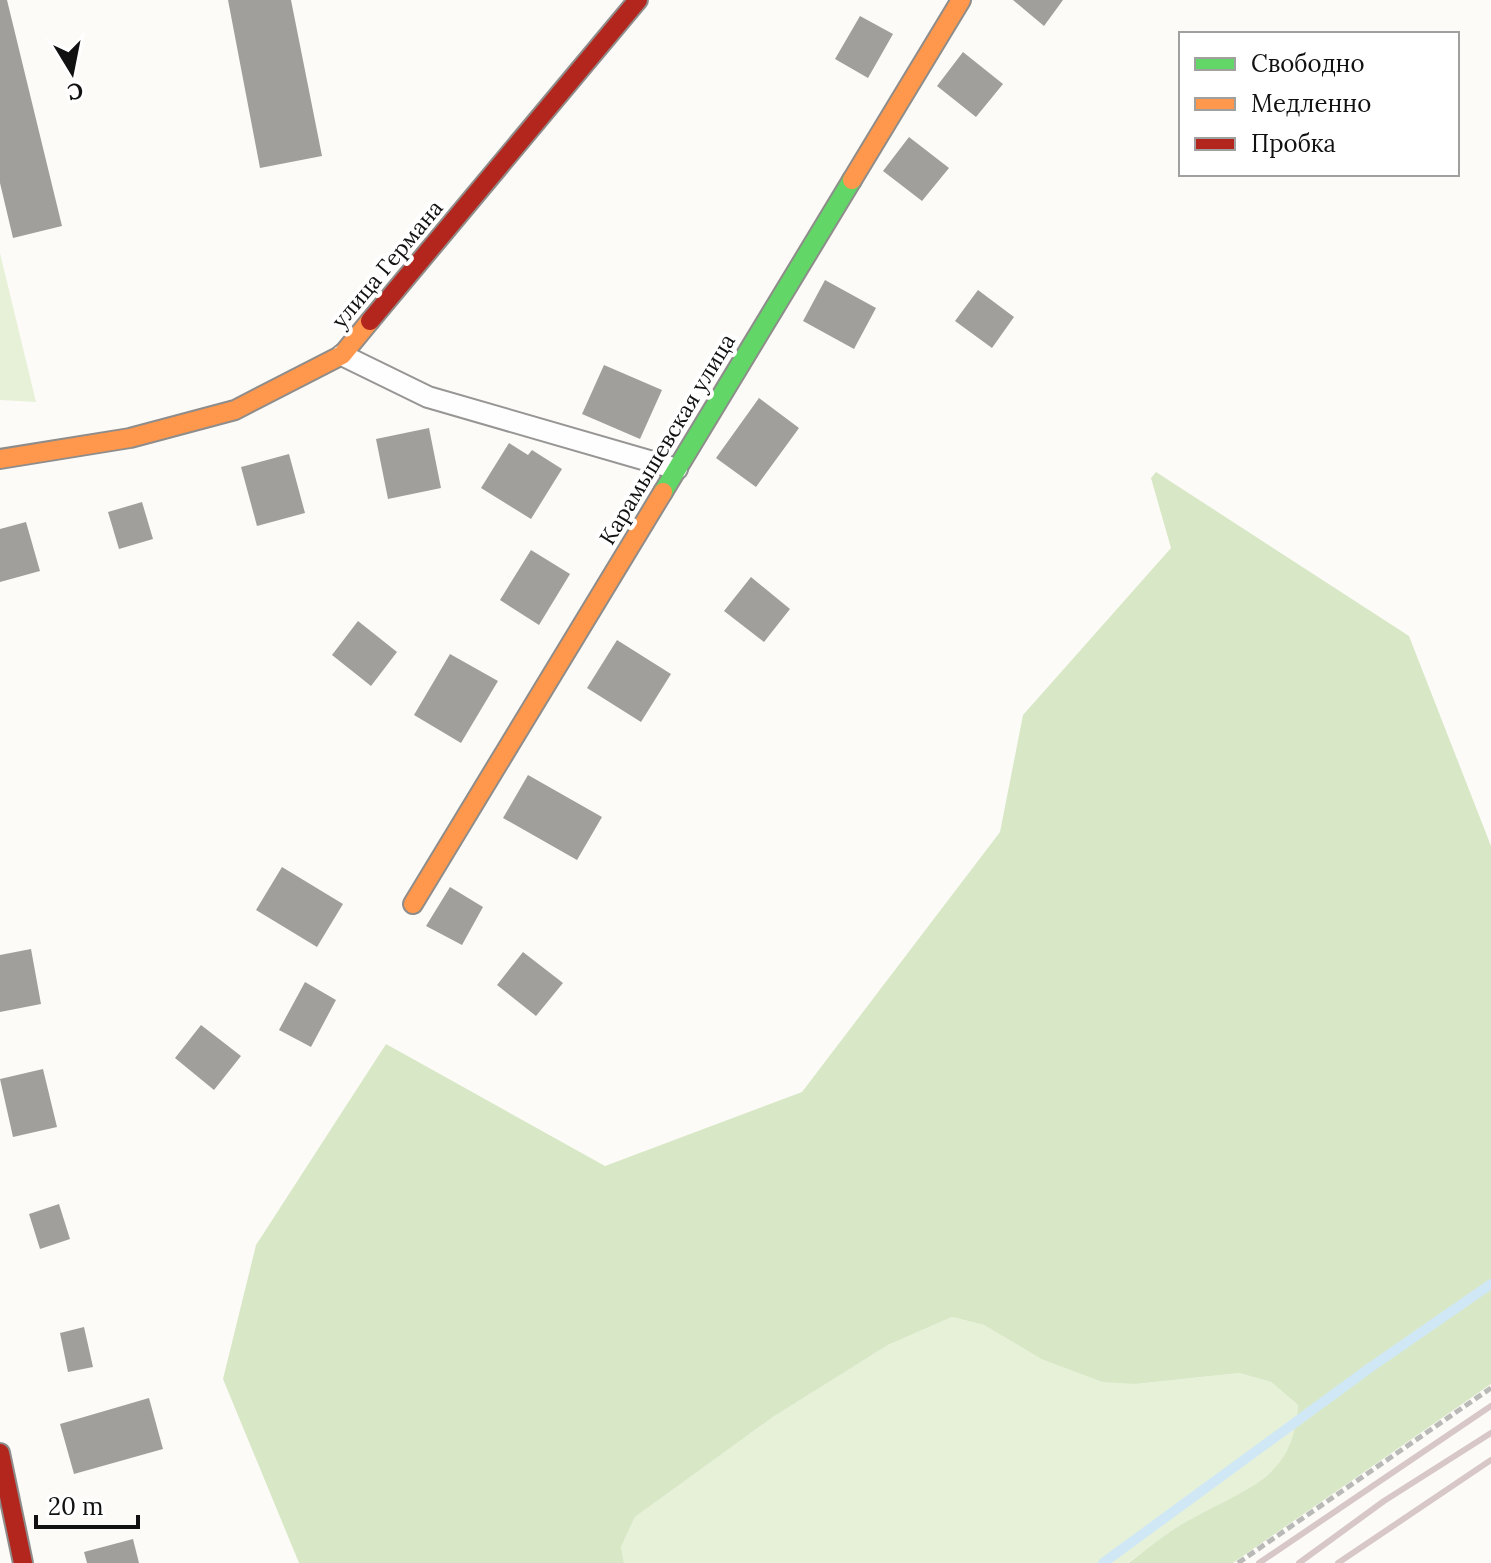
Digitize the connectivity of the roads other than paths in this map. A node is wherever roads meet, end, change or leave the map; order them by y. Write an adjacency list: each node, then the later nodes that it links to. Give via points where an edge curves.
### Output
1 (638, 0): 3 (street, улица Германа)
2 (961, 0): 5 (street, Карамышевская улица)
3 (342, 355): 4 (street, улица Германа, via 235,410 130,438); 5 (lane, via 428,397)
4 (0, 459)
5 (677, 469): 6 (street, Карамышевская улица)
6 (413, 904)
7 (0, 1453): 8 (street)
8 (23, 1563)

